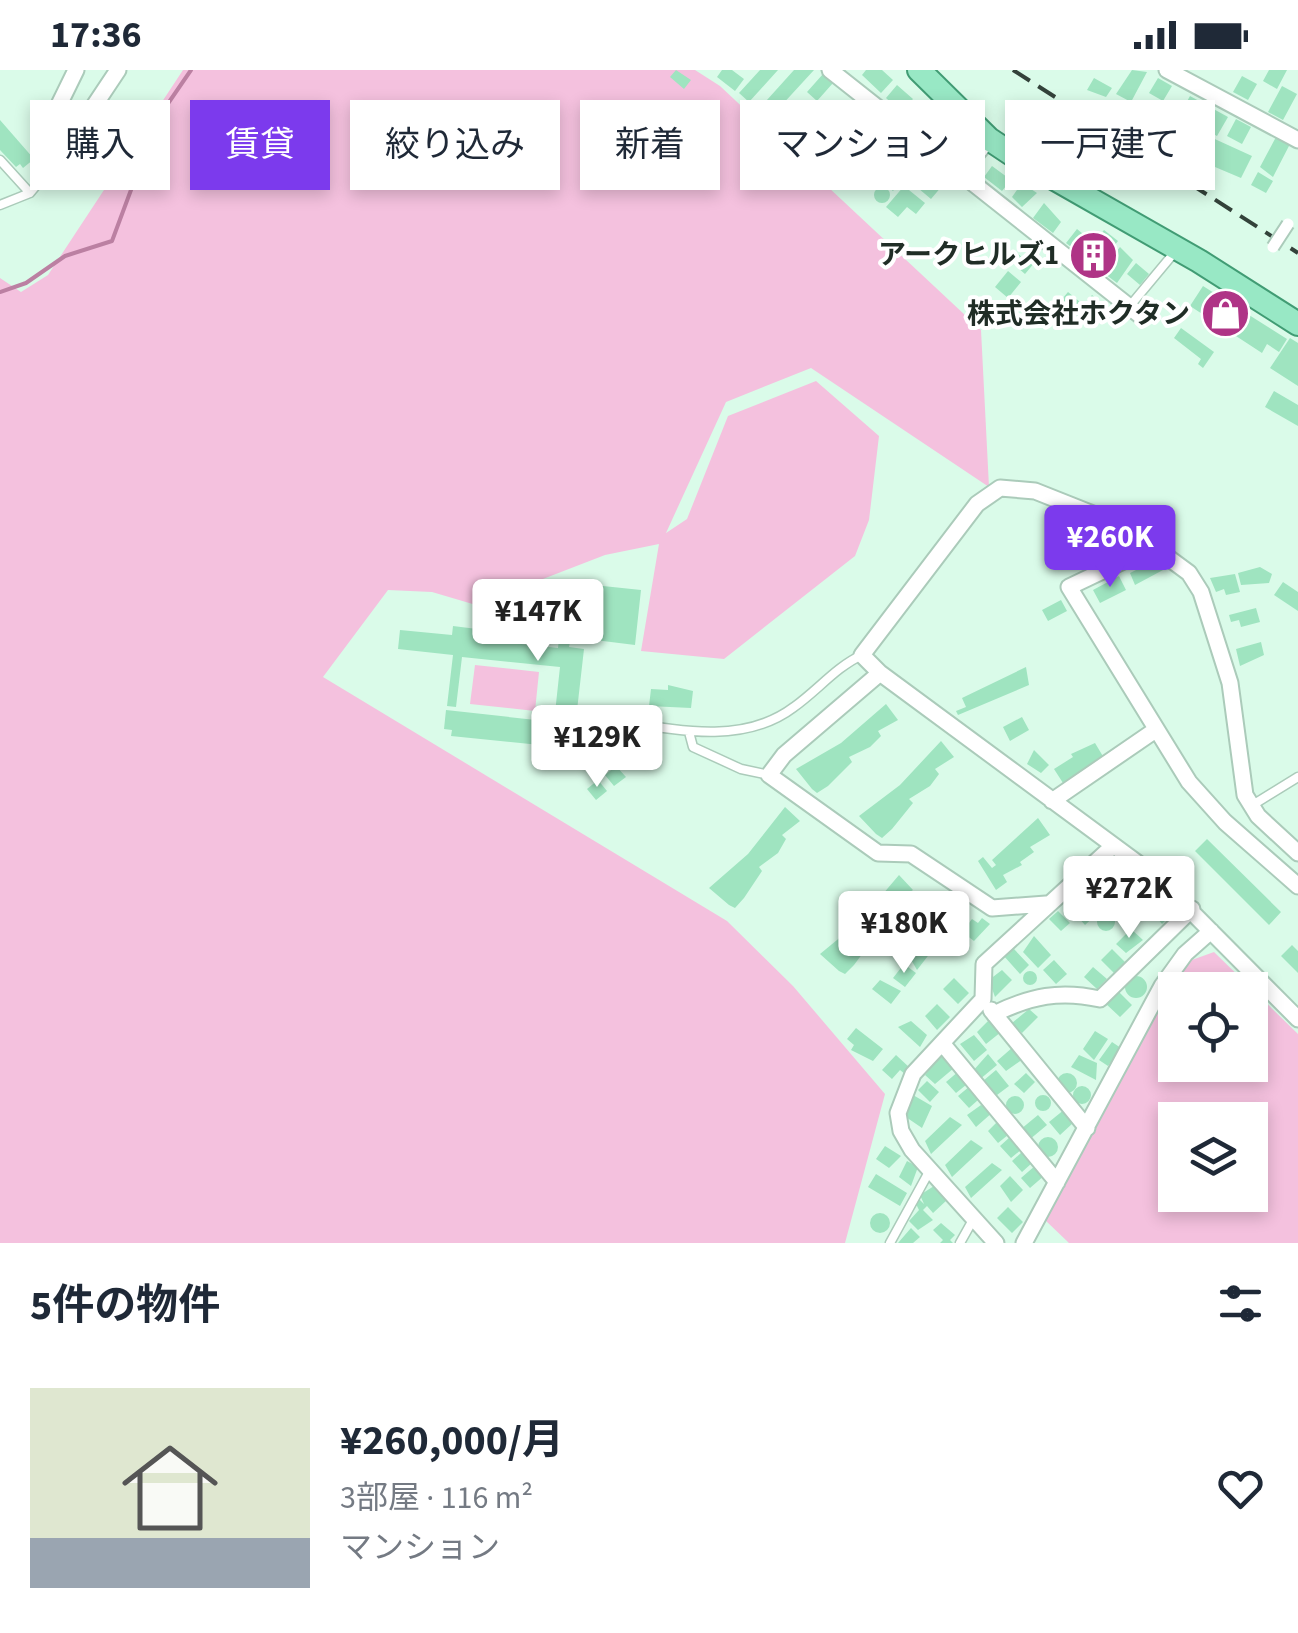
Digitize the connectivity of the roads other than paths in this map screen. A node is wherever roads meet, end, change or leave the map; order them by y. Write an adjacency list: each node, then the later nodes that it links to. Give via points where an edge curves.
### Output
1 (76, 70): 6 (street)
2 (118, 70): 7 (street)
3 (830, 70): 8 (street)
4 (920, 70): 9 (main road)
5 (1167, 70): 10 (street)
6 (63, 100)
7 (98, 100)
8 (867, 100)
9 (988, 138): 11 (street); 19 (main road)
10 (1298, 140)
11 (985, 142)
12 (0, 160): 15 (lane)
13 (33, 190): 15 (lane)
14 (979, 190): 20 (street)
15 (30, 193): 16 (lane)
16 (0, 205)
17 (1288, 224): 18 (street, bridge)
18 (1273, 247)
19 (1177, 249): 20 (lane); 21 (main road)
20 (1135, 312)
21 (1298, 324)
22 (1155, 546): 23 (street, via 1077,506 1035,491 1000,488 978,504); 26 (street, via 1069,588); 31 (street, via 1189,573 1200,592 1230,682 1240,782)
23 (862, 654): 24 (street); 27 (lane, via 778,716 748,727)
24 (880, 673): 28 (street); 30 (street)
25 (611, 719): 27 (lane)
26 (1154, 731): 30 (street); 34 (street, via 1203,800)
27 (688, 732): 28 (lane, via 692,748)
28 (769, 775): 35 (street, via 878,854 911,854 992,908)
29 (1298, 777): 31 (lane)
30 (1052, 801): 32 (street)
31 (1251, 806): 33 (street)
32 (1113, 846): 35 (street); 36 (street)
33 (1298, 853)
34 (1298, 886)
35 (1046, 904): 38 (street, via 984,964)
36 (1192, 909): 37 (street); 39 (street, via 1100,999 1042,995)
37 (1211, 931): 40 (street); 42 (street, via 1162,986)
38 (982, 999): 39 (street); 41 (street)
39 (994, 1014): 42 (street)
40 (1298, 1019)
41 (942, 1043): 43 (street, via 914,1074 898,1114 900,1130); 44 (street)
42 (1087, 1128): 44 (street)
43 (930, 1170): 45 (street); 46 (lane)
44 (1057, 1182): 49 (street)
45 (974, 1218): 47 (lane); 48 (street)
46 (890, 1243)
47 (960, 1243)
48 (996, 1243)
49 (1024, 1243)

